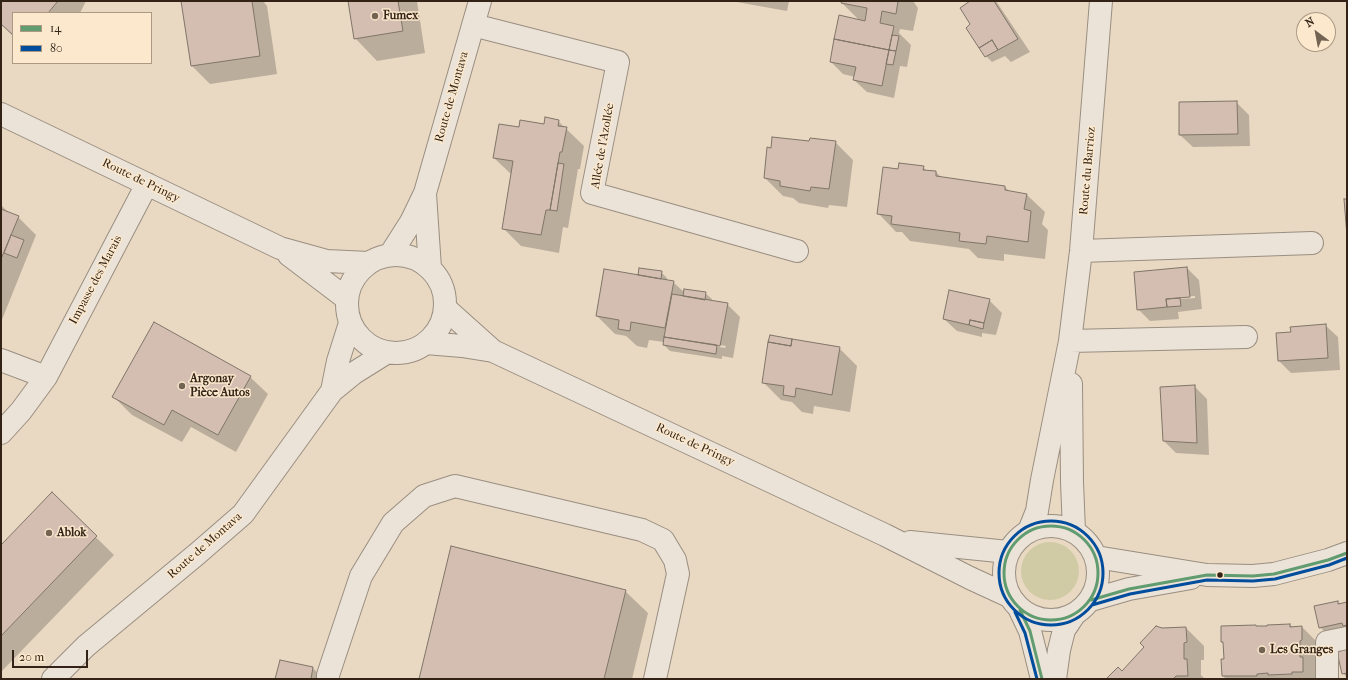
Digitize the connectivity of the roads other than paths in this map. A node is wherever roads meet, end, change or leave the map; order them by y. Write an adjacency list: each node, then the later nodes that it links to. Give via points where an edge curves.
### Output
1 (480, 1): 3 (street, Route de Montava)
2 (1101, 1): 10 (street, Route du Barrioz)
3 (474, 25): 6 (street, Route de Montava); 9 (street, Allée de l'Azollée, via 618,62 592,193)
4 (1, 114): 5 (street, Route de Pringy)
5 (147, 184): 8 (street, Route de Pringy); 23 (street, Impasse des Marais)
6 (425, 193): 11 (street, Route de Montava, via 411,222); 13 (street, Route de Montava)
7 (1312, 243): 10 (street)
8 (280, 248): 12 (street, Route de Pringy, via 327,262); 14 (street, Route de Pringy)
9 (797, 251)
10 (1081, 251): 18 (street, Route du Barrioz)
11 (390, 255): 12 (street); 13 (street, via 418,260)
12 (369, 263): 14 (street, via 354,279)
13 (430, 268): 15 (street, via 439,280)
14 (347, 299): 16 (street)
15 (445, 308): 19 (street, via 439,328); 20 (street, Route de Pringy)
16 (350, 323): 21 (street, via 364,342); 24 (street, Route de Montava)
17 (1246, 337): 18 (street)
18 (1070, 340): 26 (street, Route du Barrioz, via 1037,511); 27 (street, Route du Barrioz)
19 (426, 343): 20 (street, Route de Pringy); 21 (street, via 414,350)
20 (493, 351): 28 (street, Route de Pringy)
21 (386, 353): 24 (street, Route de Montava, via 354,373)
22 (1, 360): 23 (street)
23 (46, 376): 25 (street, Impasse des Marais, via 21,411)
24 (332, 391): 37 (street, Route de Montava, via 243,514 86,646)
25 (1, 433)
26 (1029, 531): 27 (street, via 1044,526 1059,526); 29 (street, via 1017,540)
27 (1074, 531): 31 (street, via 1088,542)
28 (896, 540): 29 (street, Route de Pringy); 34 (street, Route de Pringy)
29 (1008, 552): 34 (street, via 1004,582)
30 (1347, 553): 32 (street, via 1274,574)
31 (1096, 557): 32 (street); 33 (street, via 1099,572)
32 (1207, 575): 33 (street, via 1129,588)
33 (1091, 600): 35 (street)
34 (1015, 603): 35 (street, via 1036,619 1056,621); 40 (street, via 1030,631)
35 (1074, 615): 41 (street, via 1064,630)
36 (1347, 638): 42 (street, via 1327,642)
37 (53, 679)
38 (328, 679): 39 (street, via 361,576 393,523 424,496 455,486 642,530 664,540 675,560 678,574)
39 (655, 679)
40 (1042, 679)
41 (1055, 679)
42 (1327, 679)

